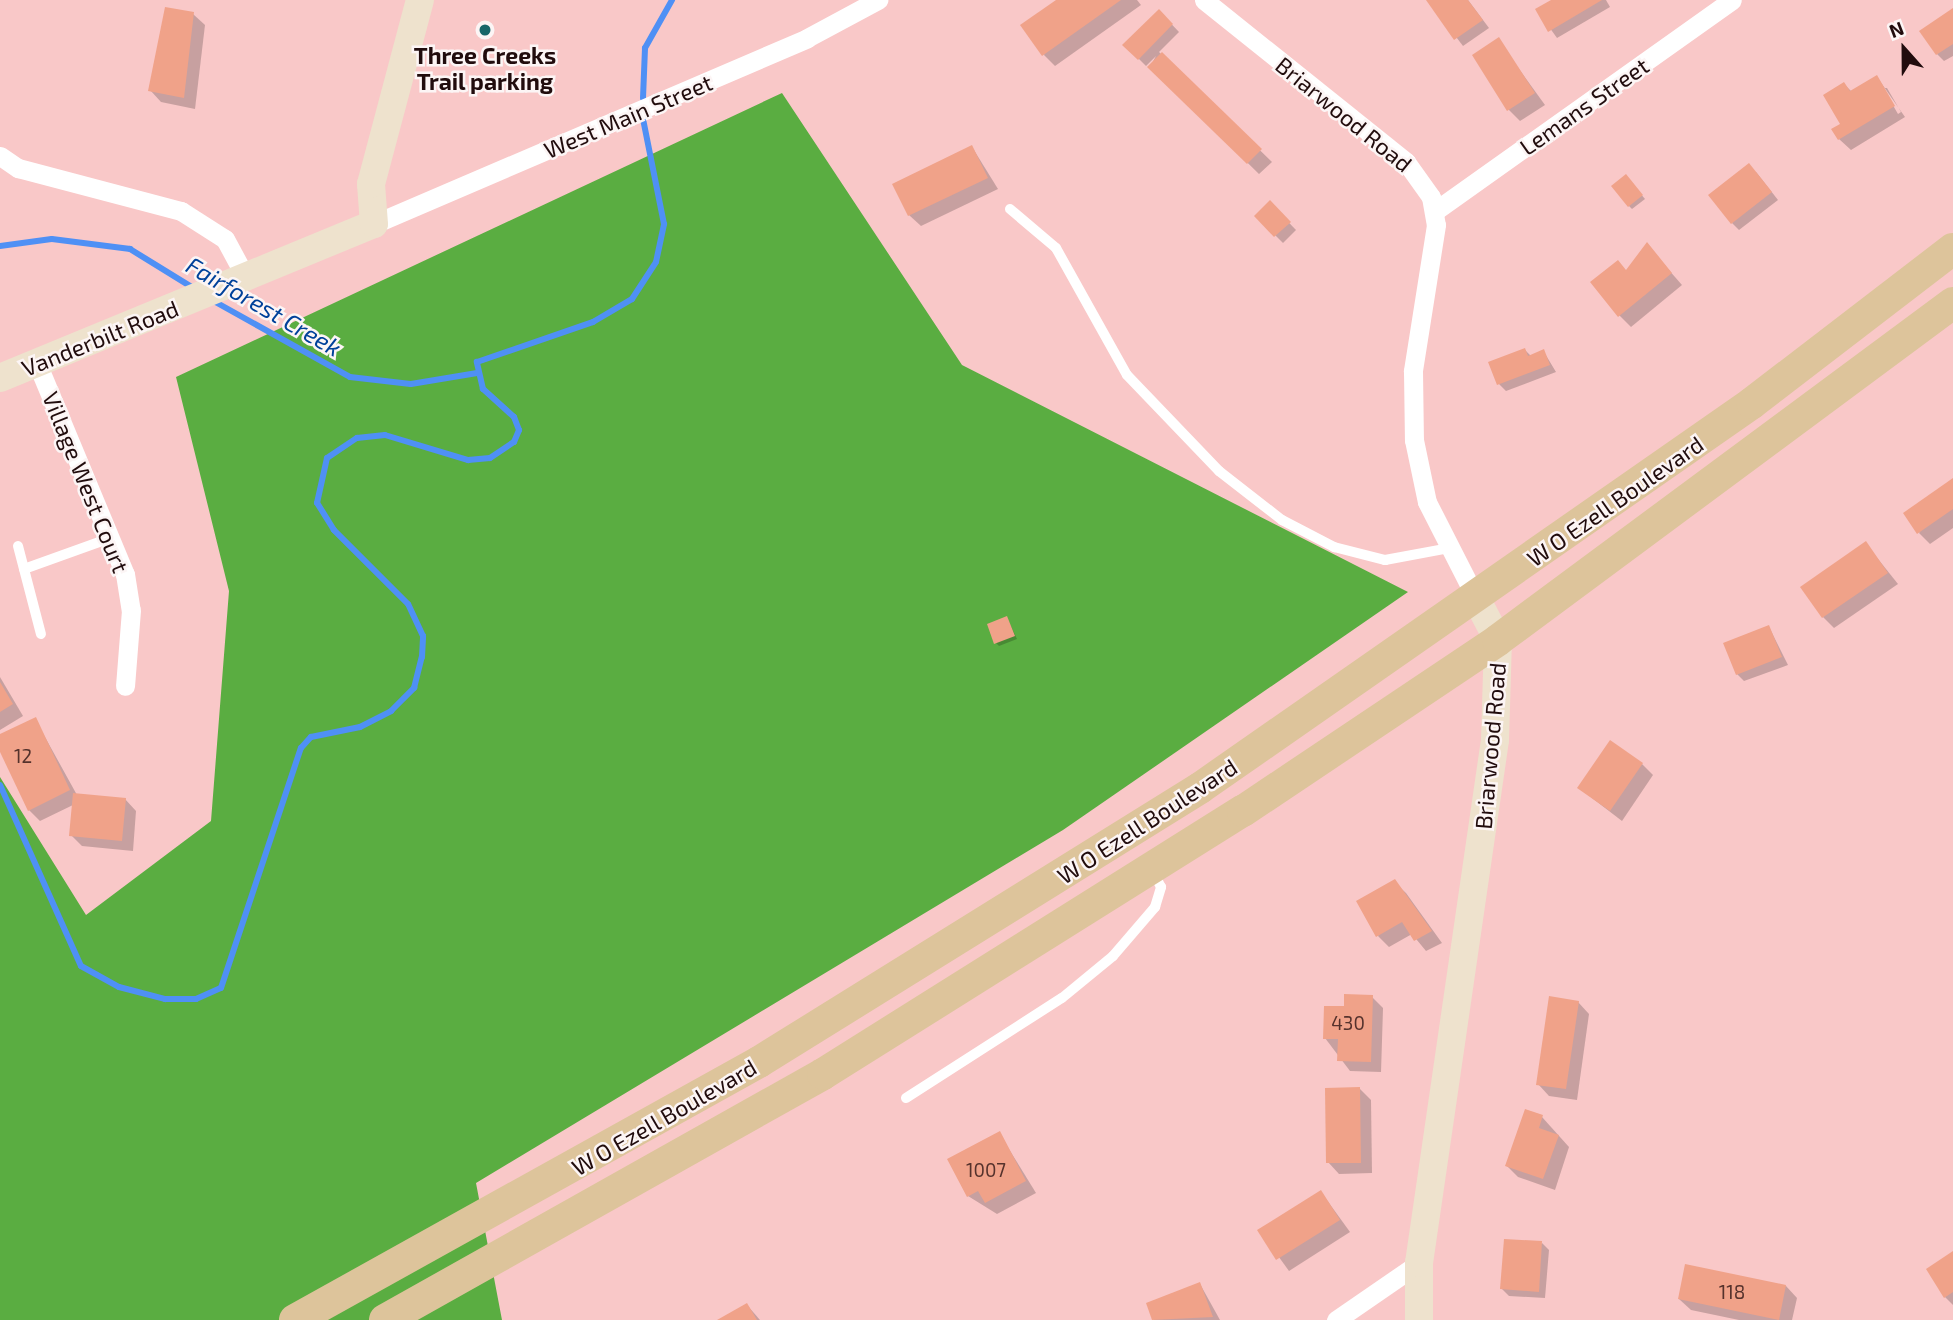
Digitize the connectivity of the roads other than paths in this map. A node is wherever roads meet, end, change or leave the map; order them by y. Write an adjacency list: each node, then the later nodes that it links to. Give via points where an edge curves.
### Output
1 (420, 0): 8 (street, via 371,184)
2 (878, 0): 8 (street, West Main Street, via 674,97)
3 (1204, 0): 7 (street, Briarwood Road, via 1411,167)
4 (1732, 0): 7 (street, Lemans Street)
5 (0, 156): 10 (street, via 18,168 181,211 225,239)
6 (1010, 209): 16 (lane, via 1056,248 1127,375 1219,471 1282,520 1334,547 1385,561)
7 (1435, 212): 16 (street, Briarwood Road, via 1412,406 1419,471)
8 (374, 224): 10 (street, Vanderbilt Road)
9 (1953, 249): 18 (main road, W O Ezell Boulevard, via 1752,403)
10 (243, 279): 12 (street, Vanderbilt Road)
11 (1953, 303): 20 (main road, W O Ezell Boulevard)
12 (37, 363): 13 (street, Vanderbilt Road); 14 (street, Village West Court)
13 (0, 378)
14 (110, 538): 17 (lane); 21 (street, Village West Court, via 130,601)
15 (18, 546): 17 (lane)
16 (1449, 548): 18 (street, Briarwood Road)
17 (24, 569): 19 (lane)
18 (1476, 600): 20 (street, Briarwood Road); 22 (main road, W O Ezell Boulevard)
19 (41, 634)
20 (1498, 640): 23 (main road, W O Ezell Boulevard); 25 (street, Briarwood Road, via 1495,740 1477,885)
21 (125, 686)
22 (1134, 830): 23 (main road); 26 (main road, W O Ezell Boulevard, via 759,1062)
23 (1156, 865): 24 (lane, via 1161,887 1158,901 1113,956 1062,998); 27 (main road, W O Ezell Boulevard, via 823,1074)
24 (906, 1098)
25 (1419, 1263): 28 (street, Briarwood Road); 30 (street)
26 (389, 1270): 27 (main road); 29 (main road, W O Ezell Boulevard)
27 (397, 1314)
28 (1424, 1317)
29 (295, 1320)
30 (1336, 1320)

